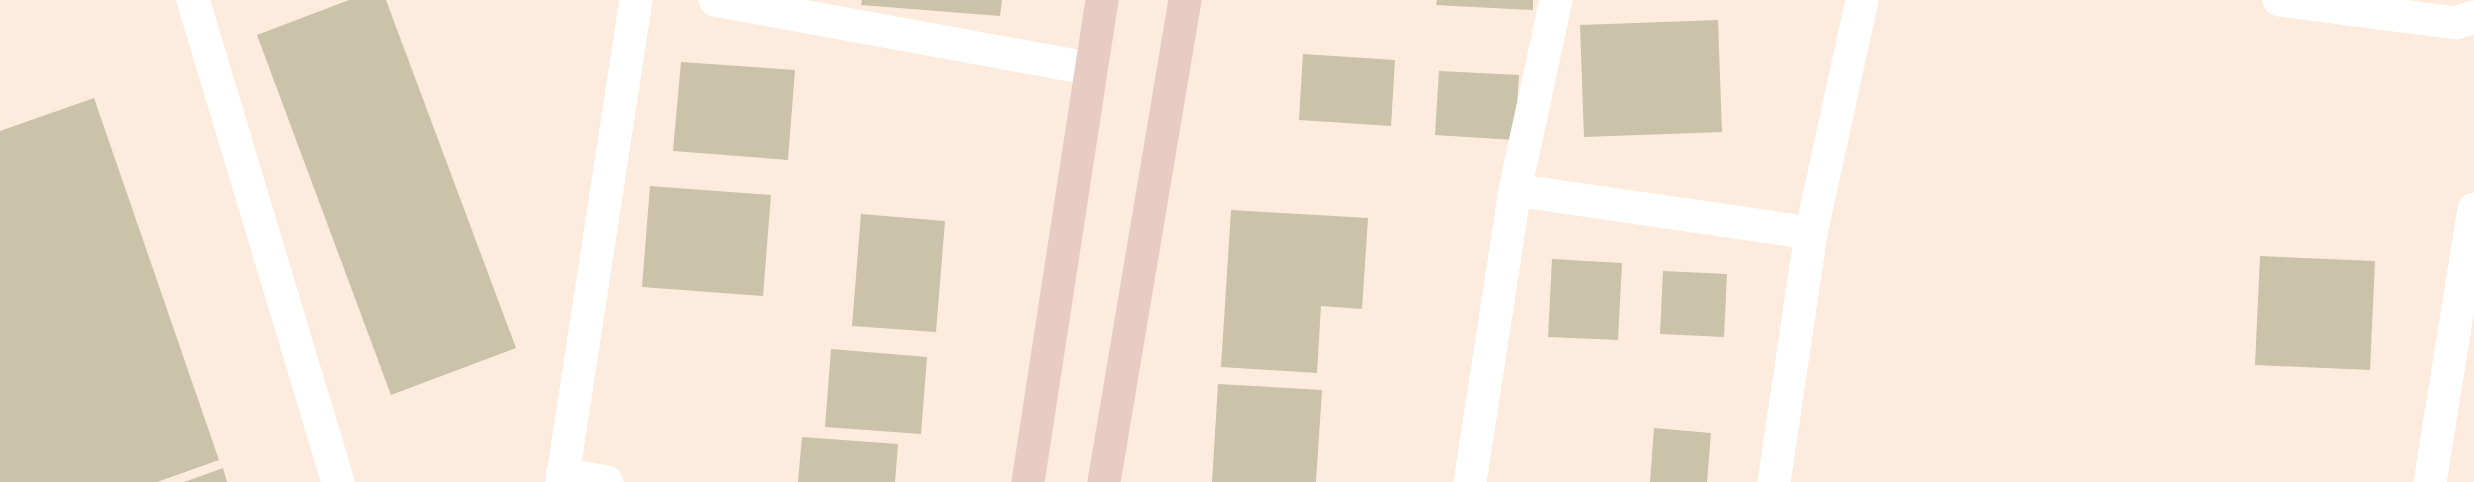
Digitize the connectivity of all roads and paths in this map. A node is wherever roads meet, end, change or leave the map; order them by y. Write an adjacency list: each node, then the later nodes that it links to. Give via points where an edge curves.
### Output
1 (193, 0): 15 (street)
2 (636, 0): 14 (street)
3 (715, 0): 10 (street)
4 (1102, 0): 10 (main road)
5 (1185, 0): 18 (main road)
6 (1556, 0): 11 (street)
7 (1862, 0): 13 (street)
8 (2279, 0): 9 (street, via 2456,23)
9 (2474, 17)
10 (1092, 69): 17 (main road)
11 (1515, 190): 13 (street); 19 (street)
12 (2474, 209): 21 (street)
13 (1811, 233): 20 (street)
14 (562, 478): 16 (street)
15 (338, 482)
16 (607, 482)
17 (1028, 482)
18 (1104, 482)
19 (1470, 482)
20 (1774, 482)
21 (2430, 482)

